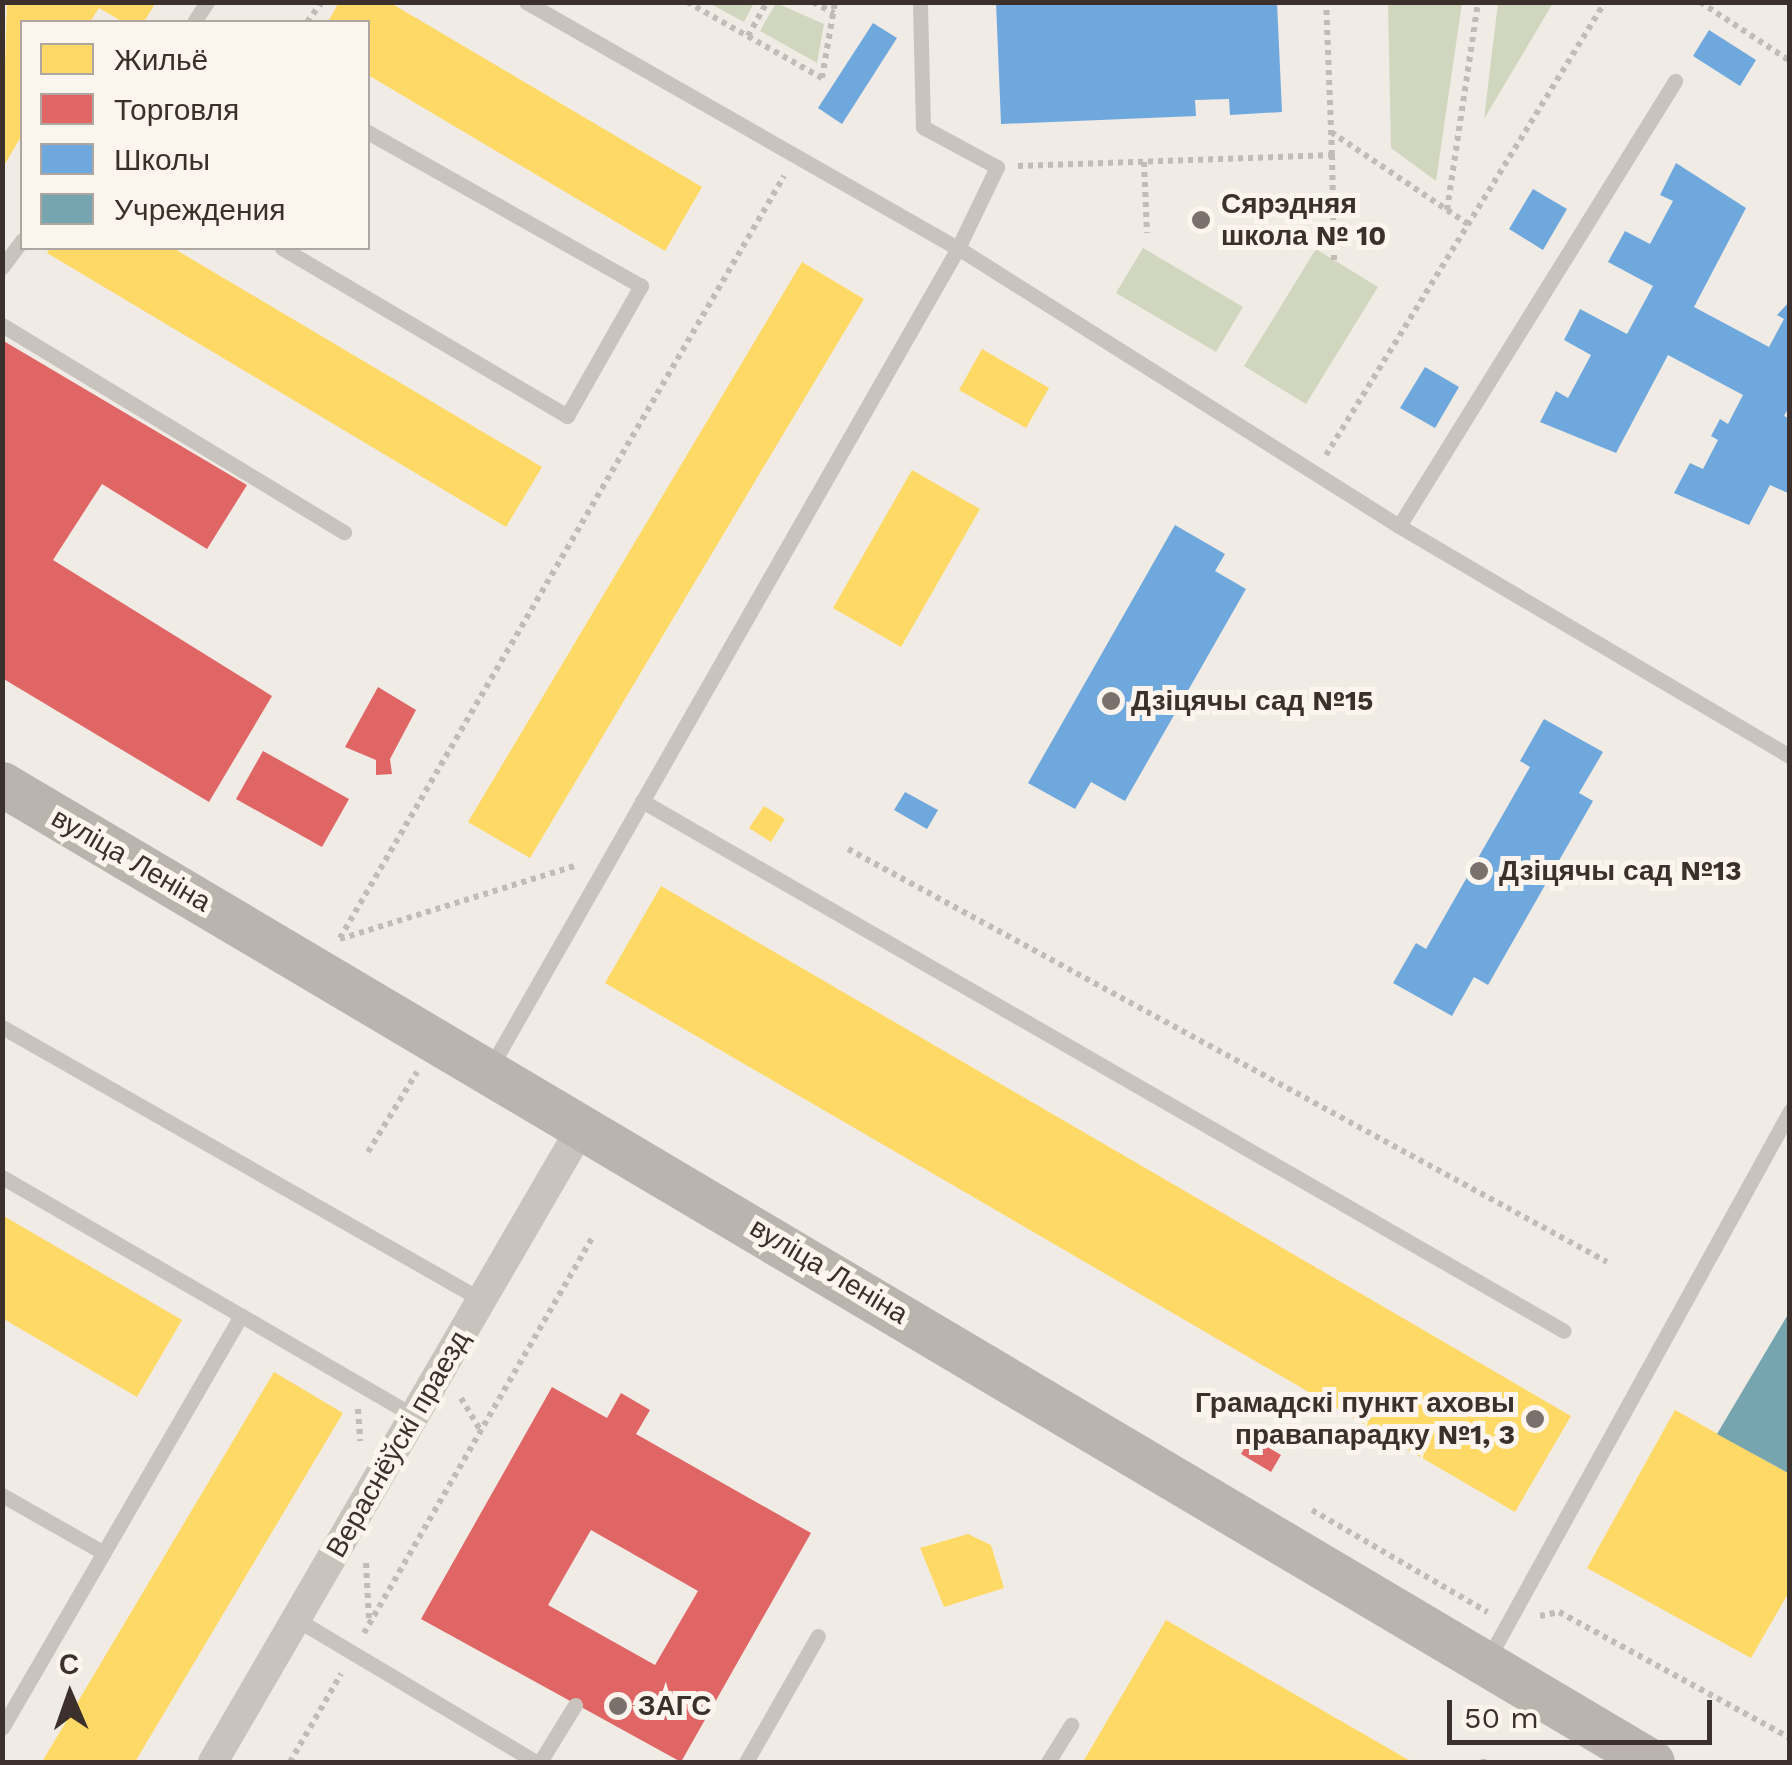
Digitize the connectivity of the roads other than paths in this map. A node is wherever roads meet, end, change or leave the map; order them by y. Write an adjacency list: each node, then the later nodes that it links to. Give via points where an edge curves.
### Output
1 (526, 2): 6 (lane)
2 (920, 2): 6 (lane, via 923,127 997,167)
3 (1675, 81): 10 (lane)
4 (370, 133): 7 (lane, via 641,286 567,416)
5 (20, 243): 8 (lane)
6 (958, 248): 10 (lane); 14 (lane)
7 (285, 250)
8 (2, 267)
9 (2, 325): 11 (lane)
10 (1398, 526): 12 (lane)
11 (344, 532)
12 (1790, 756)
13 (2, 784): 16 (street, вуліца Леніна)
14 (642, 801): 16 (lane); 22 (lane)
15 (2, 1027): 20 (lane)
16 (489, 1070): 18 (street, вуліца Леніна)
17 (1790, 1111): 28 (lane)
18 (584, 1125): 20 (street, Вераснёўскі праезд); 28 (street, вуліца Леніна)
19 (2, 1176): 21 (lane)
20 (482, 1300): 23 (street, Вераснёўскі праезд)
21 (241, 1315): 23 (lane); 25 (lane)
22 (1564, 1332)
23 (414, 1416): 26 (street, Вераснёўскі праезд)
24 (2, 1495): 25 (lane)
25 (104, 1553): 31 (lane)
26 (296, 1620): 32 (lane); 33 (street, Вераснёўскі праезд)
27 (818, 1636): 35 (lane)
28 (1497, 1643): 37 (street, вуліца Леніна)
29 (575, 1705): 34 (lane)
30 (1071, 1724): 36 (lane)
31 (2, 1728)
32 (517, 1758): 34 (lane)
33 (213, 1762)
34 (538, 1762)
35 (746, 1762)
36 (1048, 1762)
37 (1652, 1762)

